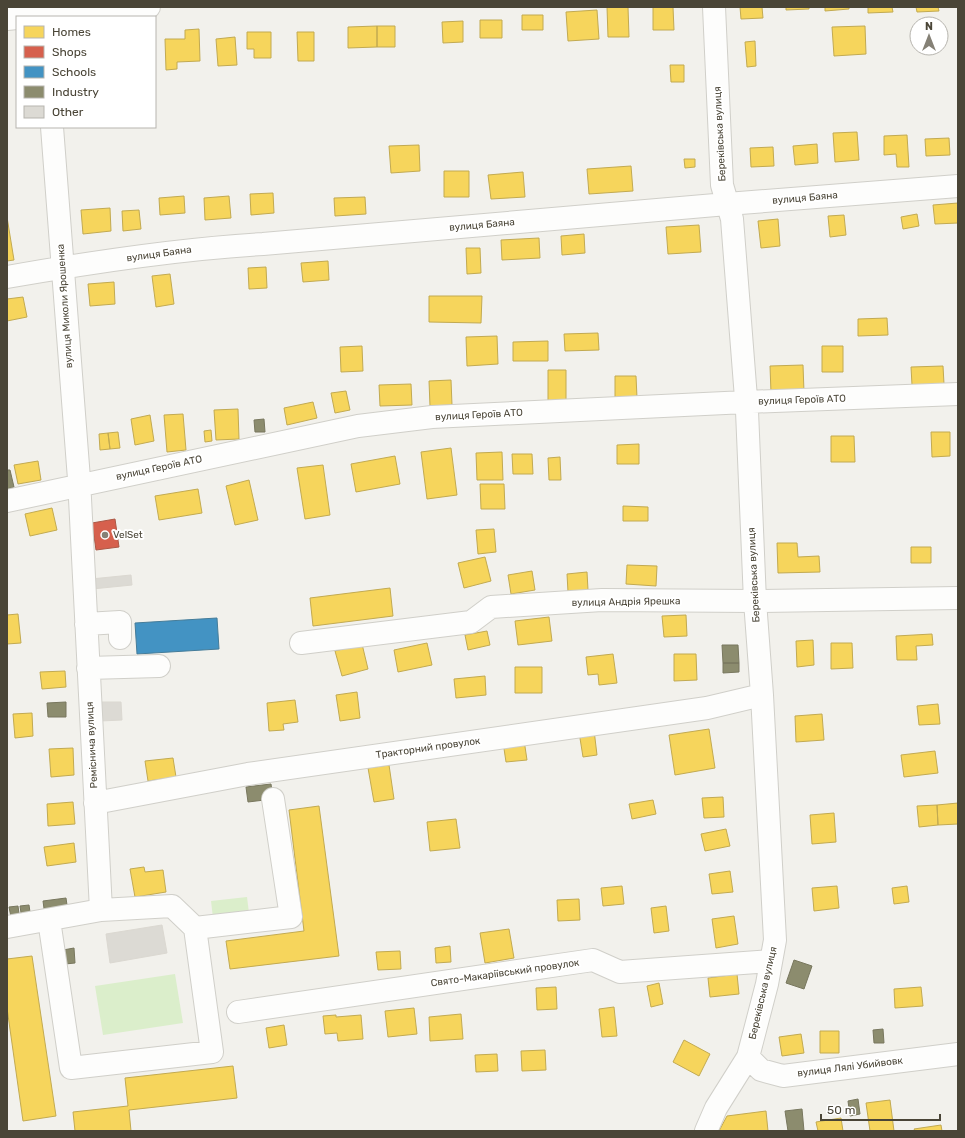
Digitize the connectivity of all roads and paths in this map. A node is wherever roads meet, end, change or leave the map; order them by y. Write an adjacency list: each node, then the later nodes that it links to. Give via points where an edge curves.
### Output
1 (149, 7): 3 (street)
2 (714, 7): 6 (street, Береківська вулиця, via 722,185)
3 (40, 14)
4 (52, 128): 7 (street, вулиця Миколи Ярошенка)
5 (958, 186): 6 (street, вулиця Баяна)
6 (727, 204): 7 (street, вулиця Баяна, via 202,248); 10 (street, Береківська вулиця, via 732,219)
7 (62, 267): 8 (street, вулиця Баяна); 11 (street, вулиця Миколи Ярошенка)
8 (7, 277)
9 (958, 394): 10 (street, вулиця Героїв АТО)
10 (746, 402): 11 (street, вулиця Героїв АТО, via 432,418 358,426); 14 (street, Береківська вулиця)
11 (79, 485): 12 (street, вулиця Героїв АТО); 15 (street, Реміснича вулиця)
12 (7, 501)
13 (958, 598): 14 (street, вулиця Андрія Ярешка)
14 (755, 601): 17 (street, вулиця Андрія Ярешка, via 602,600 491,608 471,622); 20 (street, Береківська вулиця)
15 (86, 624): 16 (street, via 120,622); 19 (street, Реміснича вулиця)
16 (120, 638)
17 (301, 643)
18 (159, 666): 19 (street)
19 (88, 668): 22 (street, Реміснича вулиця)
20 (762, 695): 22 (street, Тракторний провулок, via 707,708 248,774); 27 (street, Береківська вулиця, via 775,940)
21 (273, 798): 26 (street, via 291,917)
22 (95, 803): 23 (street, Реміснича вулиця)
23 (101, 910): 24 (street); 26 (street, via 172,906)
24 (49, 920): 25 (street); 26 (street, via 71,1068 212,1052)
25 (7, 927)
26 (195, 928)
27 (771, 961): 28 (street, Свято-Макаріївський провулок, via 620,972 593,960); 30 (street, Береківська вулиця)
28 (238, 1012)
29 (958, 1054): 30 (street, вулиця Лялі Убийвовк, via 783,1076 761,1070)
30 (748, 1057): 31 (street, Береківська вулиця, via 716,1108)
31 (706, 1131)

